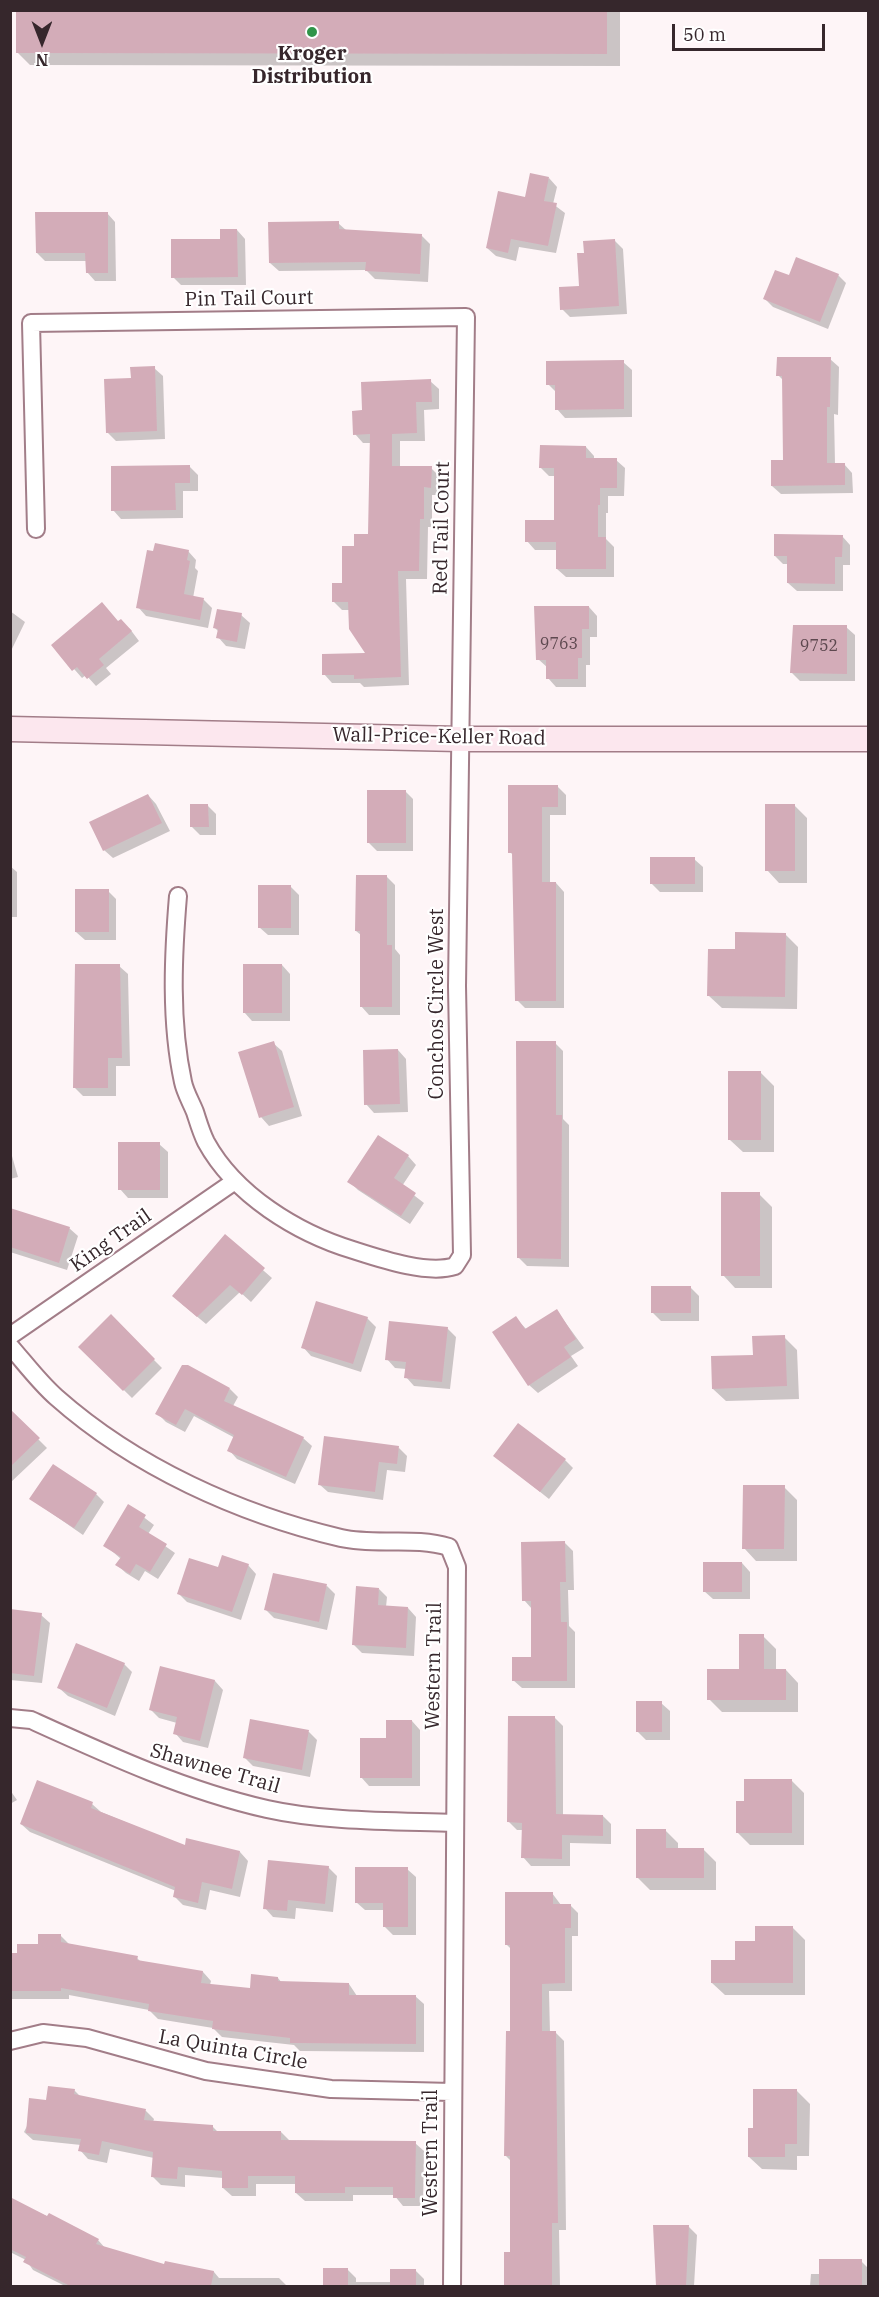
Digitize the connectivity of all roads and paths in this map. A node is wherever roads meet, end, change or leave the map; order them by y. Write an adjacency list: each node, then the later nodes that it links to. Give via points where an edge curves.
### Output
1 (466, 317): 2 (street, Pin Tail Court, via 32,323); 4 (street, Red Tail Court)
2 (36, 529)
3 (10, 729): 4 (street, Wall-Price-Keller Road)
4 (459, 739): 5 (street, Wall-Price-Keller Road); 7 (street, Conchos Circle West, via 457,986 462,1255 455,1266 441,1271 330,1243 285,1220)
5 (868, 739)
6 (178, 896): 7 (street, via 176,1016 183,1083 206,1142)
7 (235, 1180): 8 (street, King Trail)
8 (10, 1336)
9 (10, 1346): 11 (street, Western Trail, via 56,1397 126,1449 212,1496 285,1523 342,1538 365,1542 429,1540 449,1547 457,1568)
10 (10, 1718): 11 (street, Shawnee Trail, via 31,1720 147,1773 268,1809 351,1819)
11 (454, 1823): 13 (street, Western Trail)
12 (10, 2041): 13 (street, La Quinta Circle, via 43,2033 87,2038 206,2071 331,2089)
13 (452, 2092): 14 (street, Western Trail)
14 (452, 2286)

